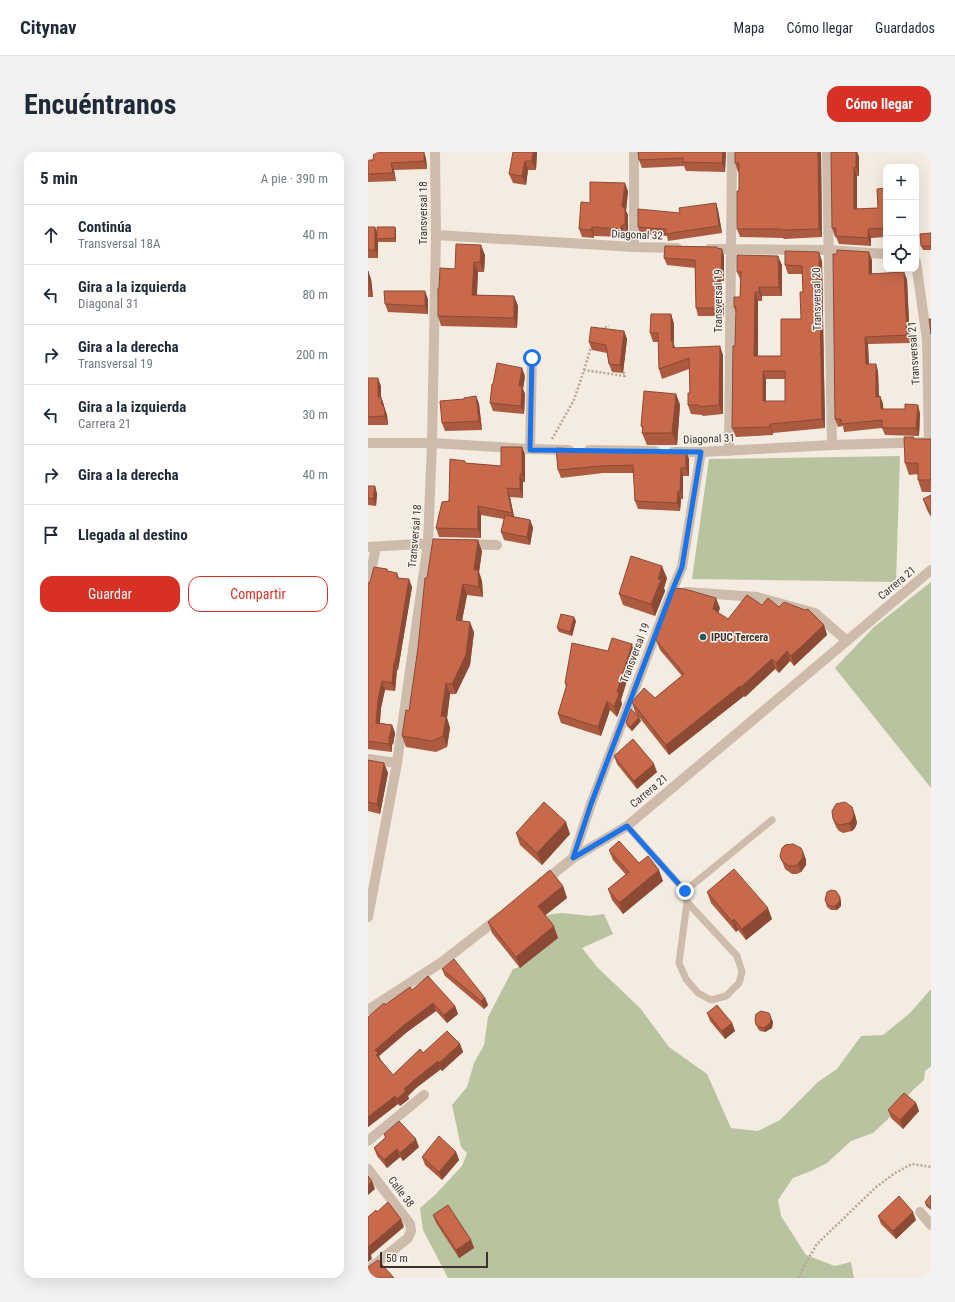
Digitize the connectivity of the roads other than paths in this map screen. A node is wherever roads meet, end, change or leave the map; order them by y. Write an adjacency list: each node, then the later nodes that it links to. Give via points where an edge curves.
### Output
1 (435, 152): 5 (street, Transversal 18)
2 (634, 152): 6 (street)
3 (732, 152): 9 (street, Transversal 19)
4 (827, 152): 10 (street, Transversal 20)
5 (436, 235): 6 (street, Diagonal 32); 16 (street, Transversal 18)
6 (634, 247): 7 (street, Diagonal 32)
7 (686, 248)
8 (700, 248): 9 (street)
9 (730, 249): 10 (street); 19 (street, Transversal 19)
10 (828, 250): 11 (street); 17 (street, Transversal 20)
11 (883, 254)
12 (917, 272): 15 (street, Transversal 21, via 927,340)
13 (532, 358): 18 (street)
14 (368, 442): 16 (street, Diagonal 31)
15 (930, 442): 17 (street, Diagonal 31)
16 (432, 443): 18 (street, Diagonal 31); 21 (street, Transversal 18)
17 (832, 445): 19 (street, Diagonal 31)
18 (530, 450): 20 (street, Diagonal 31)
19 (729, 450): 20 (street, Diagonal 31)
20 (701, 452): 28 (street, Transversal 19, via 682,567)
21 (428, 543): 22 (street); 25 (street); 31 (street, Transversal 18)
22 (443, 543)
23 (459, 544): 24 (street)
24 (497, 545)
25 (372, 547): 27 (street)
26 (931, 570): 29 (street, Carrera 21)
27 (368, 586)
28 (672, 591): 29 (street, via 757,597 808,611 815,613); 34 (street, Transversal 19)
29 (847, 641): 33 (street, Carrera 21)
30 (368, 759): 31 (street)
31 (397, 763): 39 (street, Transversal 18)
32 (772, 820): 36 (lane)
33 (627, 826): 34 (street, Carrera 21); 36 (lane)
34 (573, 858): 35 (street, Carrera 21)
35 (536, 888)
36 (685, 891): 37 (lane)
37 (687, 902): 37 (lane, via 679,963 686,979 698,993 711,1000 726,996 739,983 742,972 737,956)
38 (504, 913): 40 (street, via 442,962)
39 (368, 917)
40 (368, 1010)
41 (424, 1095): 42 (street)
42 (368, 1142)
43 (368, 1169): 46 (street, Calle 38, via 410,1224 411,1231 408,1238)
44 (920, 1212): 45 (street)
45 (931, 1225)
46 (368, 1270)

